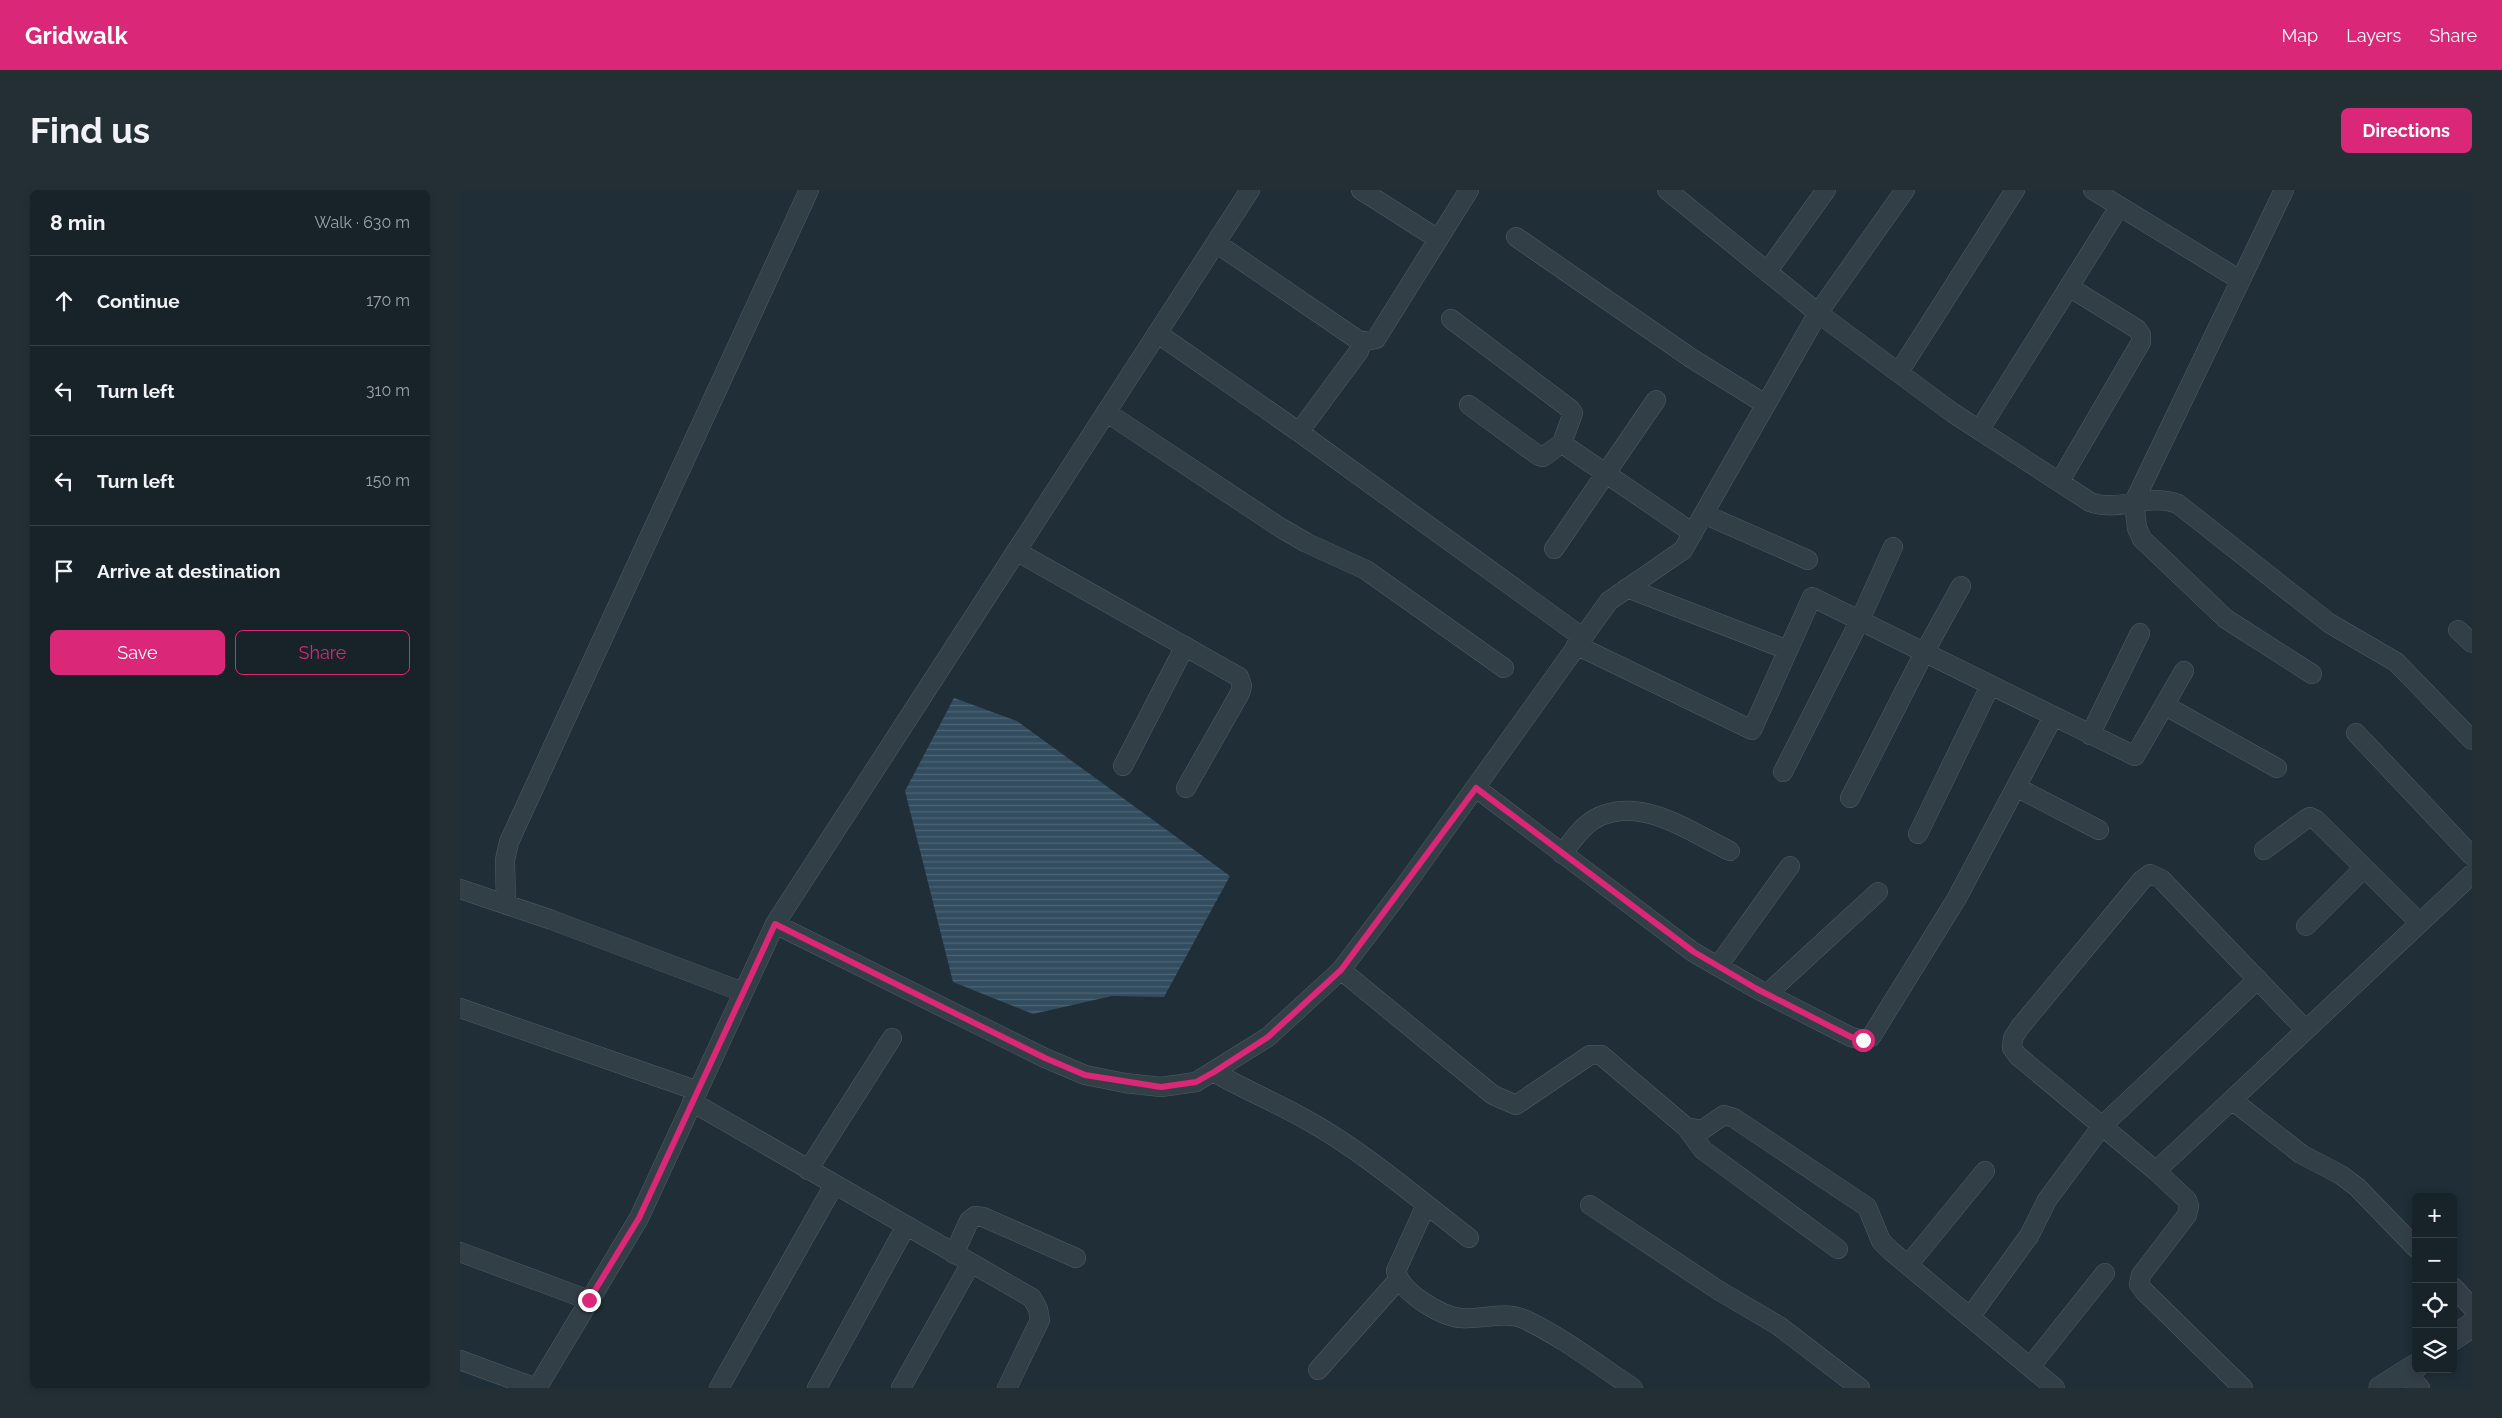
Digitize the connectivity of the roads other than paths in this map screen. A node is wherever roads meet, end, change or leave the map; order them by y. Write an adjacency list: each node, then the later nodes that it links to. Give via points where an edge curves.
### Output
1 (809, 190): 76 (street, via 509,842 505,860)
2 (1250, 190): 14 (street)
3 (1361, 190): 13 (street)
4 (1469, 190): 13 (street)
5 (1667, 190): 15 (street)
6 (1826, 190): 15 (street)
7 (1905, 190): 18 (street)
8 (2015, 190): 22 (street)
9 (2093, 190): 11 (street)
10 (2278, 193): 16 (street)
11 (2120, 207): 16 (street); 17 (street)
12 (1516, 237): 24 (street, via 1691,358)
13 (1438, 239): 21 (street, via 1376,340)
14 (1216, 243): 20 (street); 21 (street)
15 (1767, 272): 18 (street)
16 (2240, 280): 32 (street)
17 (2069, 287): 27 (street); 31 (street, via 2137,329 2141,342)
18 (1818, 313): 22 (street); 24 (street)
19 (1451, 319): 29 (street, via 1570,409 1572,418)
20 (1157, 333): 26 (street); 28 (street)
21 (1361, 342): 28 (street, via 1359,351)
22 (1899, 372): 27 (street)
23 (1656, 400): 30 (street)
24 (1765, 404): 33 (street)
25 (1469, 405): 29 (street, via 1543,458)
26 (1106, 412): 37 (street); 49 (street, via 1280,528 1373,575)
27 (1980, 429): 31 (street)
28 (1299, 432): 44 (street)
29 (1562, 443): 30 (street)
30 (1606, 475): 34 (street); 36 (street)
31 (2060, 481): 32 (street, via 2100,506)
32 (2134, 502): 51 (street, via 2137,528 2142,539 2226,618); 57 (street, via 2158,500 2178,504 2328,623 2396,662)
33 (1704, 514): 34 (street); 38 (street)
34 (1692, 533): 40 (street, via 1683,550)
35 (1893, 547): 41 (street)
36 (1554, 549)
37 (1016, 551): 46 (street); 78 (street)
38 (1808, 560)
39 (1961, 586): 48 (street)
40 (1627, 588): 44 (street, via 1609,601); 47 (street)
41 (1860, 620): 47 (street, via 1812,597); 48 (street); 60 (street)
42 (2458, 630): 45 (street)
43 (2140, 633): 56 (street)
44 (1579, 641): 47 (street, via 1752,730); 63 (street)
45 (2472, 643)
46 (1185, 646): 58 (street); 62 (street, via 1239,677 1242,686)
47 (1788, 650)
48 (1924, 653): 52 (street); 64 (street)
49 (1504, 668)
50 (2184, 671): 53 (street)
51 (2312, 674)
52 (1990, 686): 54 (street); 66 (street)
53 (2164, 706): 56 (street, via 2135,756); 59 (street)
54 (2053, 717): 56 (street); 61 (street)
55 (2356, 733): 70 (street)
56 (2090, 735)
57 (2472, 740)
58 (1123, 766)
59 (2277, 768)
60 (1783, 772)
61 (2016, 787): 65 (street); 84 (street, via 1957,898 1871,1037 1863,1040 1851,1037)
62 (1186, 788)
63 (1476, 788): 69 (street); 81 (street)
64 (1850, 798)
65 (2099, 830)
66 (1918, 834)
67 (2264, 850): 72 (street, via 2310,817)
68 (1730, 851): 69 (street, via 1654,814 1639,810 1607,814 1593,820)
69 (1562, 854): 80 (street, via 1694,952)
70 (2472, 856)
71 (1790, 866): 80 (street)
72 (2364, 868): 77 (street); 79 (street)
73 (2472, 874): 77 (street)
74 (460, 889): 76 (street)
75 (1878, 892): 84 (street)
76 (506, 904): 83 (street)
77 (2420, 923): 86 (street)
78 (775, 924): 83 (street); 88 (street, via 1036,1054 1085,1075 1161,1087 1196,1082)
79 (2306, 926)
80 (1718, 966): 84 (street)
81 (1341, 970): 88 (street, via 1268,1037); 92 (street, via 1507,1102 1516,1105 1590,1055 1601,1056)
82 (2258, 979): 86 (street); 91 (street); 91 (street, via 2161,879 2150,874 2142,880 2013,1038 2012,1048 2018,1056)
83 (743, 992): 89 (street)
84 (1767, 994)
85 (460, 1008): 89 (street)
86 (2306, 1030): 90 (street)
87 (892, 1038): 93 (street)
88 (1214, 1072): 97 (street, via 1313,1124)
89 (695, 1096): 93 (street); 111 (street, via 639,1218)
90 (2232, 1100): 95 (street); 101 (street, via 2301,1154 2342,1175)
91 (2102, 1126): 95 (street); 113 (street)
92 (1686, 1127): 102 (street, via 1703,1150); 107 (street, via 1702,1130 1724,1115 1734,1118 1867,1207 1881,1241)
93 (808, 1170): 96 (street)
94 (1985, 1171): 107 (street)
95 (2156, 1171): 128 (street, via 2187,1200 2189,1206 2187,1216 2141,1275 2139,1284)
96 (834, 1185): 99 (street); 121 (street)
97 (1426, 1205): 100 (street); 109 (street, via 1396,1271)
98 (1590, 1205): 126 (street, via 1718,1290 1779,1326)
99 (906, 1226): 104 (street); 122 (street)
100 (1470, 1238)
101 (2412, 1244)
102 (1838, 1249)
103 (460, 1252): 111 (street)
104 (954, 1254): 105 (street, via 969,1221 975,1216); 106 (street)
105 (1076, 1258)
106 (971, 1263): 123 (street); 124 (street, via 1032,1298 1038,1309 1040,1320 1033,1338)
107 (1908, 1265): 113 (street)
108 (2105, 1273): 117 (street)
109 (1398, 1280): 118 (street); 125 (street, via 1414,1296 1443,1313 1461,1318 1508,1315 1524,1319 1559,1338)
110 (2457, 1291): 112 (street)
111 (589, 1300): 120 (street)
112 (2472, 1307)
113 (1970, 1317): 117 (street)
114 (2472, 1324): 115 (street)
115 (2457, 1335)
116 (460, 1360): 120 (street)
117 (2030, 1367): 127 (street)
118 (1318, 1370)
119 (2414, 1376): 129 (street)
120 (536, 1388)
121 (719, 1388)
122 (817, 1388)
123 (901, 1388)
124 (1006, 1388)
125 (1633, 1388)
126 (1860, 1388)
127 (2055, 1388)
128 (2243, 1388)
129 (2381, 1388)

